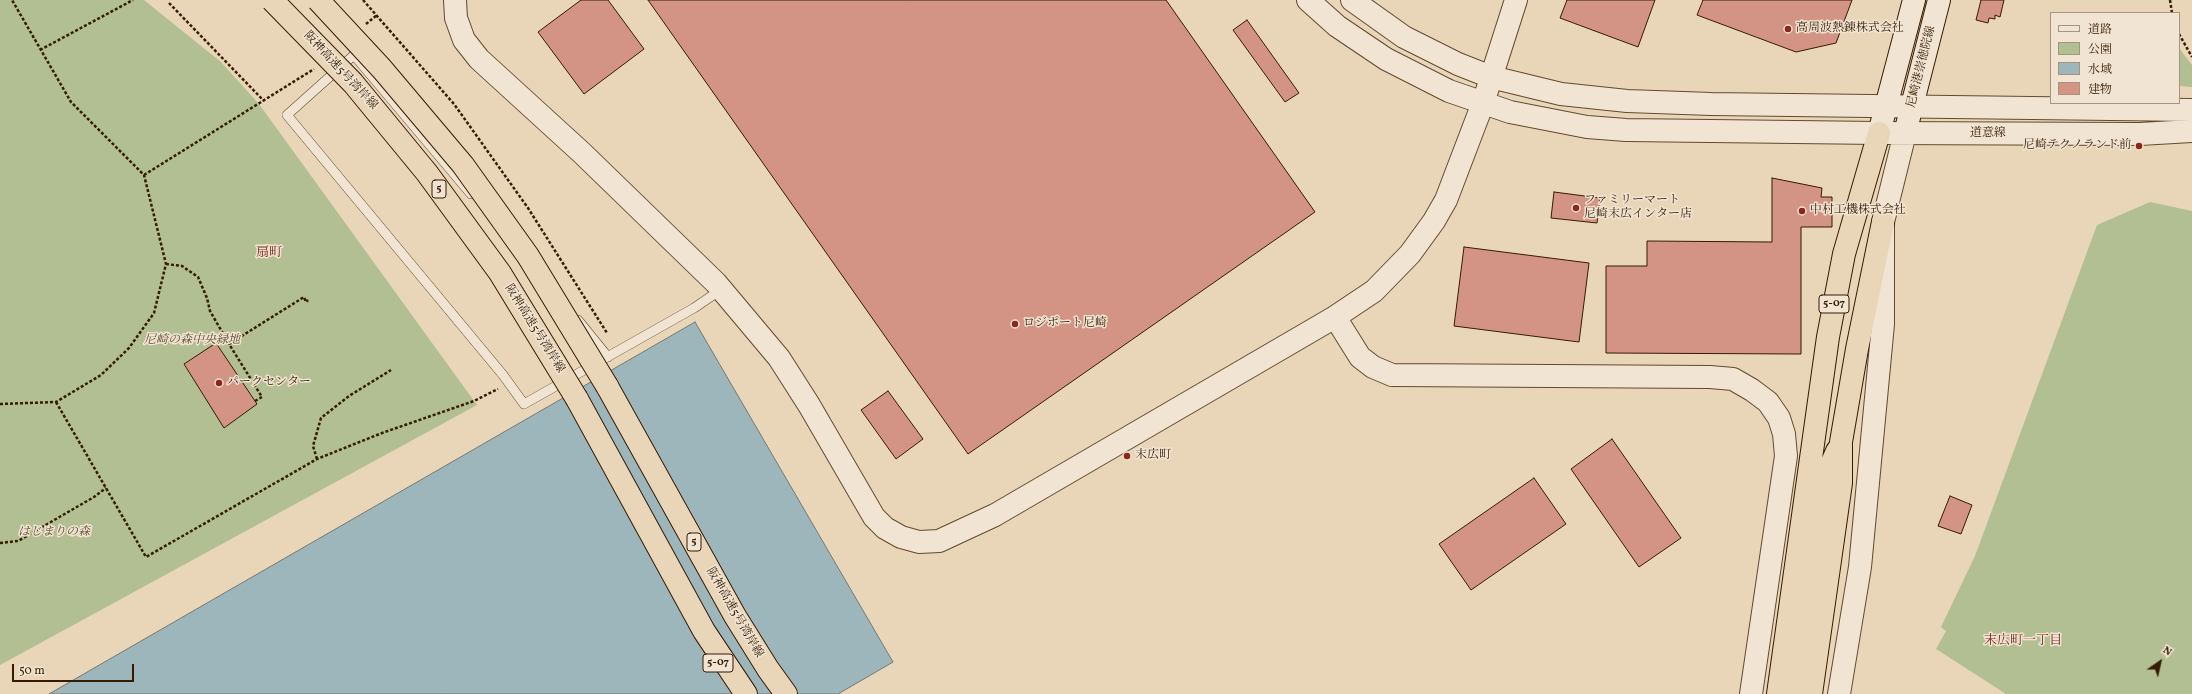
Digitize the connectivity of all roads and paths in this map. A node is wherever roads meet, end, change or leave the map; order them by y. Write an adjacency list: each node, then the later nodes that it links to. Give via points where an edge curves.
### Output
1 (12, 0): 16 (path)
2 (133, 0): 16 (path)
3 (272, 0): 46 (highway, 阪神高速5号湾岸線 / 5, bridge, via 316,44 387,123 464,221 500,273 577,399)
4 (318, 0): 50 (highway, 阪神高速5号湾岸線 / 5, bridge, via 382,69 463,165 528,256 607,386 735,616)
5 (363, 0): 34 (path, via 454,104 528,208)
6 (455, 0): 31 (street, via 456,18 464,40 480,59 582,153)
7 (1308, 0): 20 (street, 道意線, via 1337,26 1386,59 1449,91)
8 (1352, 0): 18 (street, via 1404,37)
9 (1516, 0): 18 (street)
10 (1914, 0): 22 (street, 尼崎港崇徳院線)
11 (1938, 0): 23 (street, 尼崎港崇徳院線)
12 (2170, 0): 14 (path)
13 (169, 3): 19 (path)
14 (2172, 12)
15 (2180, 39): 17 (path)
16 (40, 50): 28 (path, via 70,102)
17 (2192, 57)
18 (1491, 77): 20 (street); 22 (street, via 1561,94 1627,101)
19 (264, 101)
20 (1482, 103): 27 (street, 道意線, via 1544,120 1595,128); 33 (street, via 1448,194 1434,221 1402,264 1385,281)
21 (259, 104): 28 (path)
22 (1885, 106): 23 (street); 27 (street, 尼崎港崇徳院線)
23 (1912, 106): 24 (street); 26 (street, 尼崎港崇徳院線)
24 (2192, 110)
25 (2192, 131): 26 (street, 道意線, via 2140,134)
26 (1905, 133): 27 (street, 道意線); 29 (street, 尼崎港崇徳院線)
27 (1879, 134): 43 (highway, 5-07, via 1844,254 1828,337)
28 (144, 175): 30 (path)
29 (1882, 222): 43 (highway, 5-07, via 1841,442); 56 (street, 尼崎港崇徳院線, via 1883,324 1860,567)
30 (166, 264): 35 (path, via 182,266 198,277 210,311); 39 (path, via 154,313 129,348 101,375)
31 (722, 289): 33 (street, via 779,358 810,405 874,517 901,537 918,542 939,541 995,515); 36 (lane, via 694,308)
32 (308, 300): 35 (path, via 306,302 304,297)
33 (1335, 317): 51 (street, via 1360,357 1392,375 1733,379 1768,402 1779,418 1784,434 1786,456)
34 (610, 339)
35 (229, 344): 40 (path, via 262,397)
36 (608, 356): 38 (lane, via 524,404); 38 (lane, via 354,55 287,115)
37 (391, 370): 42 (path, via 349,396 321,418 313,446)
38 (510, 383): 42 (path, via 474,401)
39 (56, 402): 41 (path); 44 (path)
40 (255, 402)
41 (0, 404)
42 (317, 459): 44 (path, via 146,557)
43 (1824, 481): 47 (highway, 5-07); 54 (highway, 5-07); 55 (highway, 5-07)
44 (106, 488): 45 (path, via 18,541)
45 (0, 543)
46 (704, 631): 48 (highway, 5-07); 49 (highway, 阪神高速5号湾岸線 / 5)
47 (1783, 658): 52 (highway, 5-07); 53 (highway, 5-07)
48 (733, 694)
49 (746, 694)
50 (786, 694)
51 (1751, 694)
52 (1774, 694)
53 (1778, 694)
54 (1795, 694)
55 (1811, 694)
56 (1839, 694)

